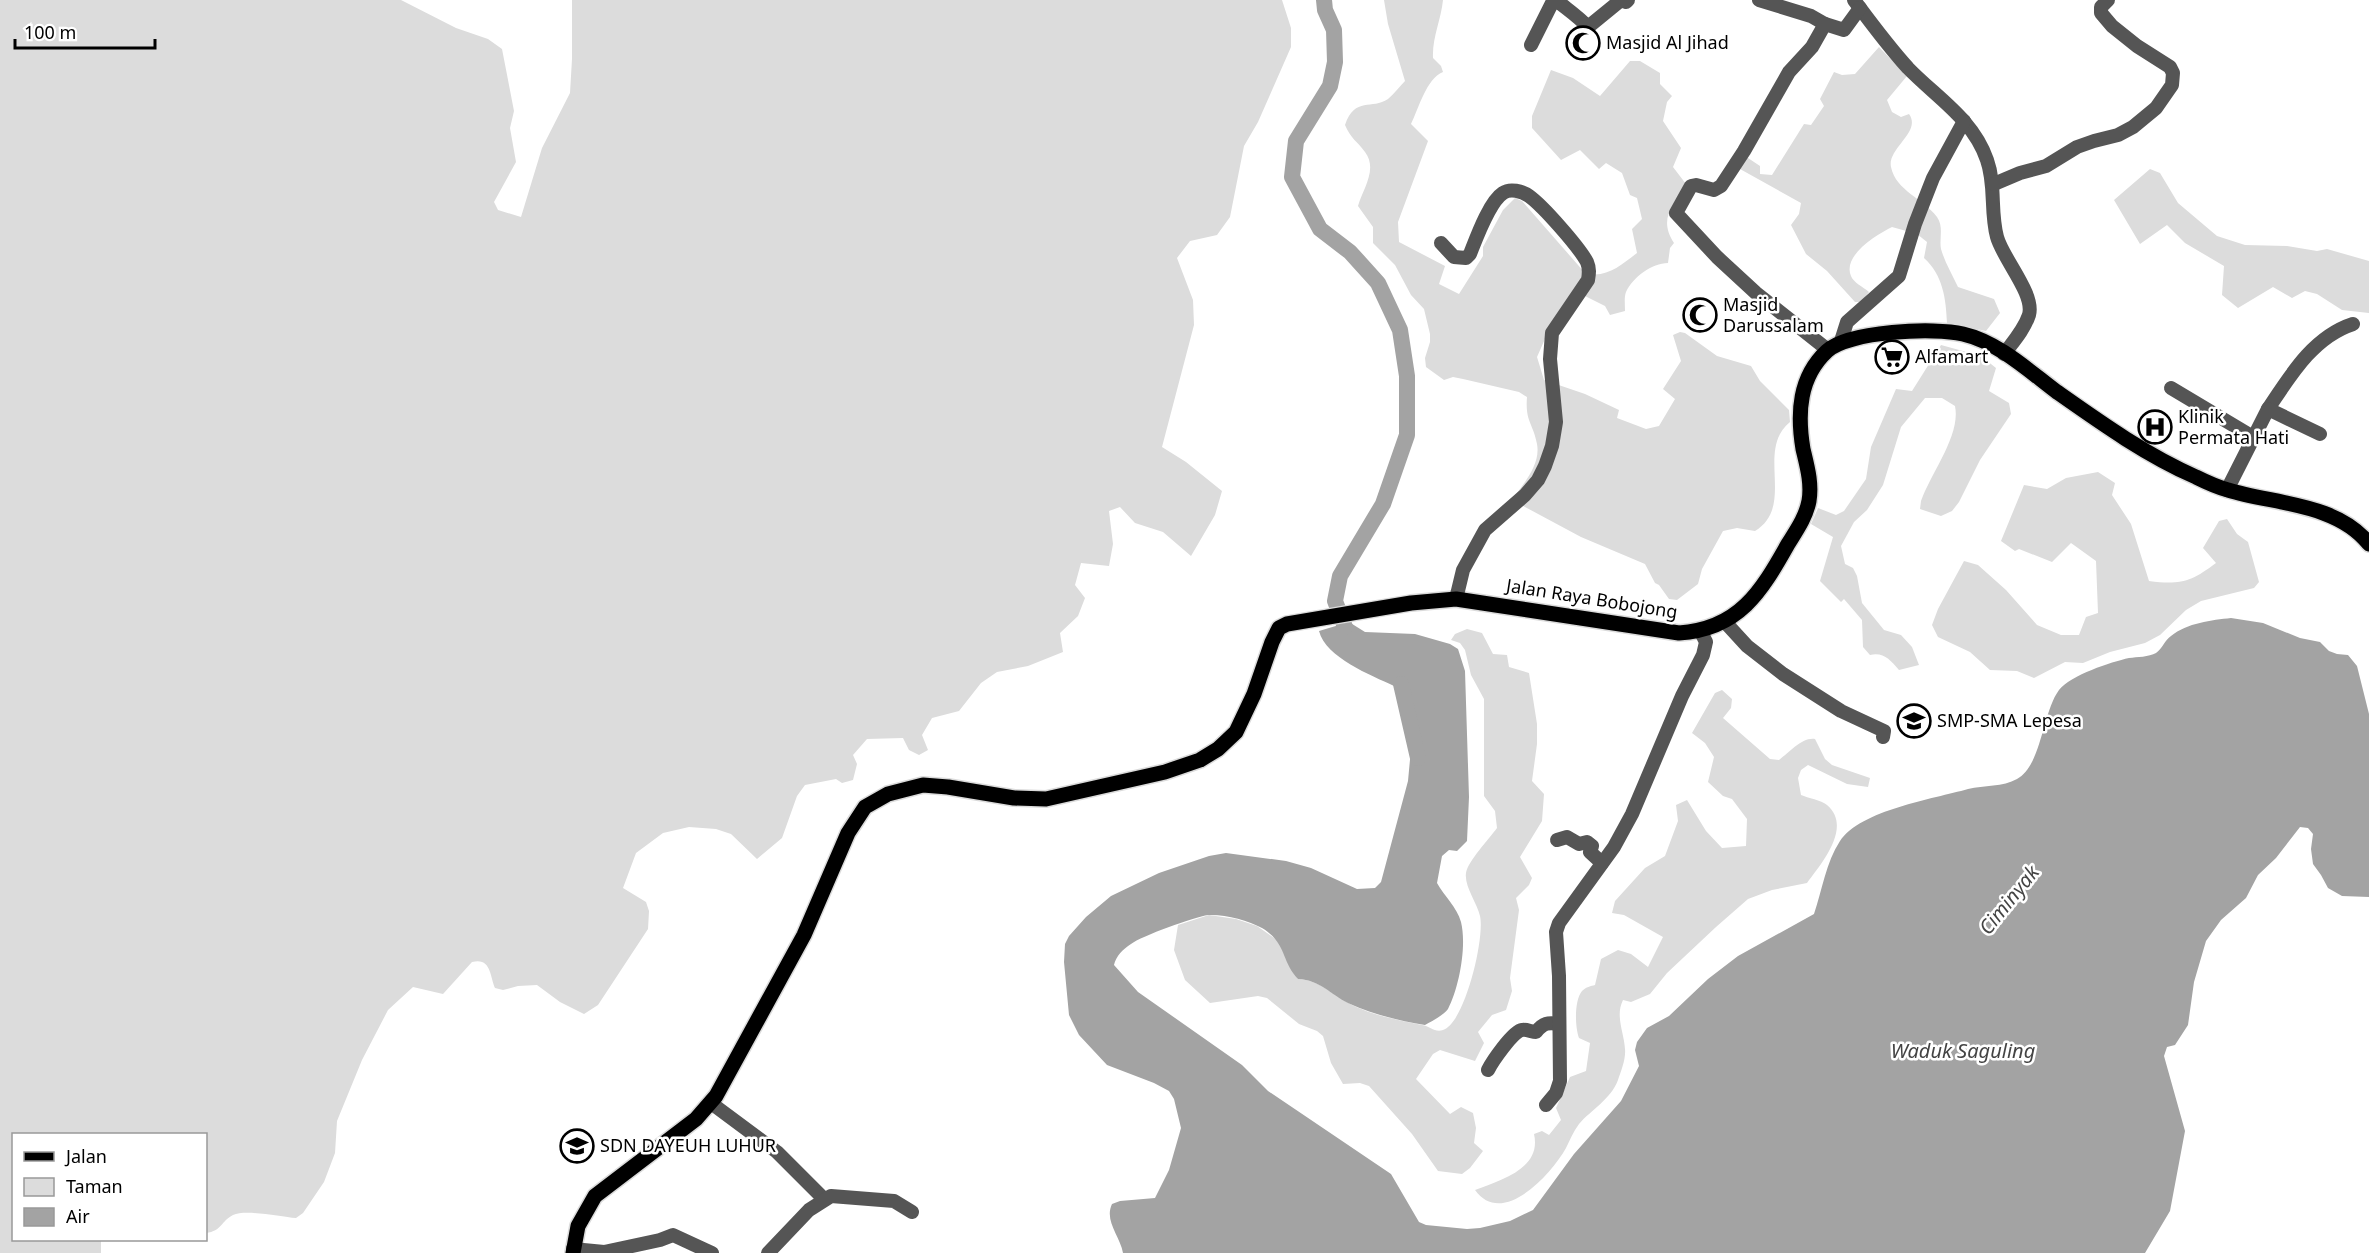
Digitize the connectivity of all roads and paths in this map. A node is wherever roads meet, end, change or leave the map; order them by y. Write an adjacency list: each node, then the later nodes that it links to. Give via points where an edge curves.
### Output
1 (1628, 0): 6 (street, via 1621,0 1588,27 1553,1)
2 (1759, 0): 5 (street)
3 (2108, 0): 8 (street, via 2101,13 2137,46 2170,67 2172,85 2156,108 2126,131 2077,147 2046,166)
4 (1857, 4): 5 (street, via 1844,30); 7 (street, via 1886,44)
5 (1825, 24): 11 (street, via 1812,47 1789,72 1721,186 1714,190 1691,186 1676,213 1756,293)
6 (1531, 45)
7 (1964, 121): 8 (street, via 1980,141); 11 (street, via 1933,178 1899,276 1847,322)
8 (1994, 184): 12 (street, via 1992,202 1997,237 2030,308)
9 (1441, 243): 19 (street, via 1452,255 1466,258 1498,198 1507,191 1519,192 1546,212 1590,272 1552,333 1550,359 1556,422 1545,466 1525,495 1485,530 1463,570)
10 (2353, 324): 14 (street, via 2334,332 2300,363)
11 (1834, 346): 12 (main road, via 1897,332 1948,332 1965,334); 20 (main road, Jalan Raya Bobojong, via 1811,370 1801,394 1800,429 1809,472 1805,515 1755,597)
12 (2004, 354): 17 (main road, via 2160,459)
13 (2171, 388): 16 (street)
14 (2268, 409): 15 (street); 16 (street)
15 (2320, 434)
16 (2253, 437): 17 (street)
17 (2227, 490): 18 (main road, via 2334,517)
18 (2369, 544)
19 (1456, 599): 21 (main road, Jalan Raya Bobojong, via 1665,632); 27 (main road, Jalan Raya Bobojong, via 1411,603 1279,628 1236,732 1200,760 1046,799 923,785 888,794 865,807 848,833 804,935)
20 (1725, 622): 21 (main road, Jalan Raya Bobojong); 22 (street, via 1766,661 1841,711 1884,730)
21 (1701, 632): 24 (street, via 1706,642 1703,655 1632,814)
22 (1882, 736)
23 (1557, 840): 24 (street, via 1567,837 1579,844 1587,842 1592,846 1590,852)
24 (1602, 863): 25 (street, via 1556,933)
25 (1559, 1024): 26 (street, via 1548,1023 1536,1032 1517,1033 1498,1052); 28 (street, via 1560,1080)
26 (1488, 1070)
27 (711, 1103): 29 (street, via 777,1152); 31 (main road, via 678,1134 595,1196 578,1226)
28 (1546, 1105)
29 (824, 1199): 30 (street, via 839,1196 894,1201); 33 (street)
30 (912, 1212)
31 (573, 1251): 32 (street, via 604,1251 673,1235)
32 (712, 1253)
33 (768, 1253)

